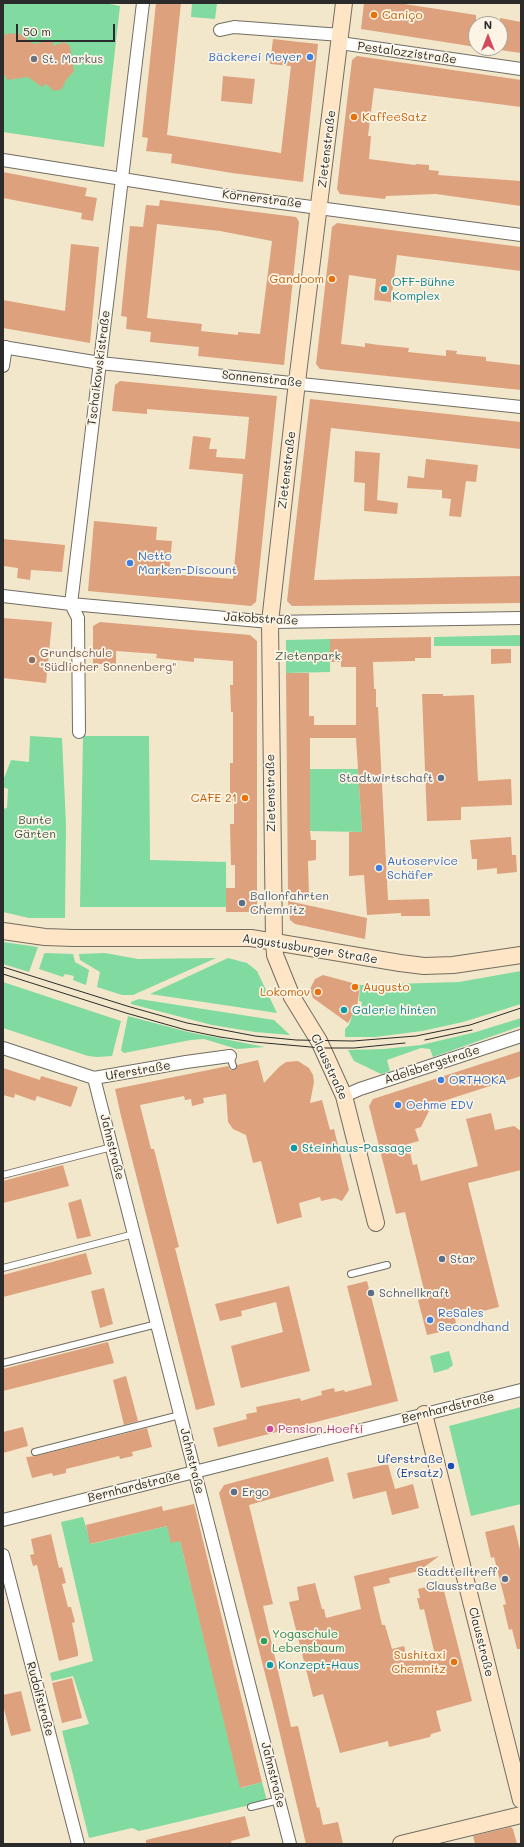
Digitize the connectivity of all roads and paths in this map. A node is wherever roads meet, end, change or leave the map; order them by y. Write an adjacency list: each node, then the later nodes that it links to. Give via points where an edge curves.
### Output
1 (142, 3): 7 (street, Tschaikowskistraße)
2 (344, 3): 4 (main road, Zietenstraße)
3 (220, 30): 4 (street, Pestalozzistraße, via 234,27)
4 (340, 39): 5 (street, Pestalozzistraße); 8 (main road, Zietenstraße)
5 (521, 69)
6 (3, 160): 7 (street, Körnerstraße)
7 (122, 179): 8 (street, Körnerstraße); 11 (street, Tschaikowskistraße)
8 (319, 207): 9 (street, Körnerstraße); 13 (main road, Zietenstraße)
9 (521, 236)
10 (5, 347): 11 (street, Sonnenstraße); 12 (street)
11 (100, 362): 13 (street, Sonnenstraße); 16 (street, Tschaikowskistraße)
12 (3, 366)
13 (297, 382): 14 (street, Sonnenstraße); 18 (main road, Zietenstraße)
14 (521, 407)
15 (3, 596): 16 (street, Jakobstraße)
16 (71, 604): 18 (street, Jakobstraße); 19 (street, Tschaikowskistraße, via 78,618)
17 (521, 618): 18 (street, Jakobstraße)
18 (270, 622): 21 (main road, Zietenstraße)
19 (79, 732)
20 (3, 931): 21 (main road, Augustusburger Straße, via 62,938 225,937)
21 (274, 940): 22 (main road, Augustusburger Straße, via 424,966 453,965); 27 (main road, Clausstraße, via 275,955 292,997 319,1041)
22 (521, 955)
23 (521, 1036): 27 (street, Adelsbergstraße)
24 (3, 1048): 26 (street, Uferstraße)
25 (231, 1061): 26 (street, Uferstraße, via 186,1062)
26 (94, 1078): 28 (street, Jahnstraße)
27 (344, 1096): 30 (main road, Clausstraße)
28 (112, 1147): 29 (lane); 31 (street, Jahnstraße)
29 (3, 1175)
30 (376, 1224)
31 (134, 1234): 33 (lane); 35 (street, Jahnstraße)
32 (387, 1265): 34 (lane)
33 (3, 1268)
34 (351, 1274)
35 (157, 1324): 36 (lane); 39 (street, Jahnstraße)
36 (3, 1363)
37 (521, 1390): 38 (street, Bernhardstraße)
38 (424, 1414): 41 (street, Bernhardstraße); 45 (main road, Clausstraße)
39 (180, 1415): 40 (lane); 41 (street, Jahnstraße)
40 (36, 1452)
41 (194, 1472): 42 (street, Bernhardstraße); 44 (street, Jahnstraße)
42 (3, 1520)
43 (3, 1555): 48 (street, Rudolfstraße)
44 (279, 1800): 46 (lane); 49 (street, Jahnstraße)
45 (521, 1800)
46 (250, 1807)
47 (521, 1814): 50 (main road)
48 (78, 1844)
49 (290, 1844)
50 (401, 1844)

